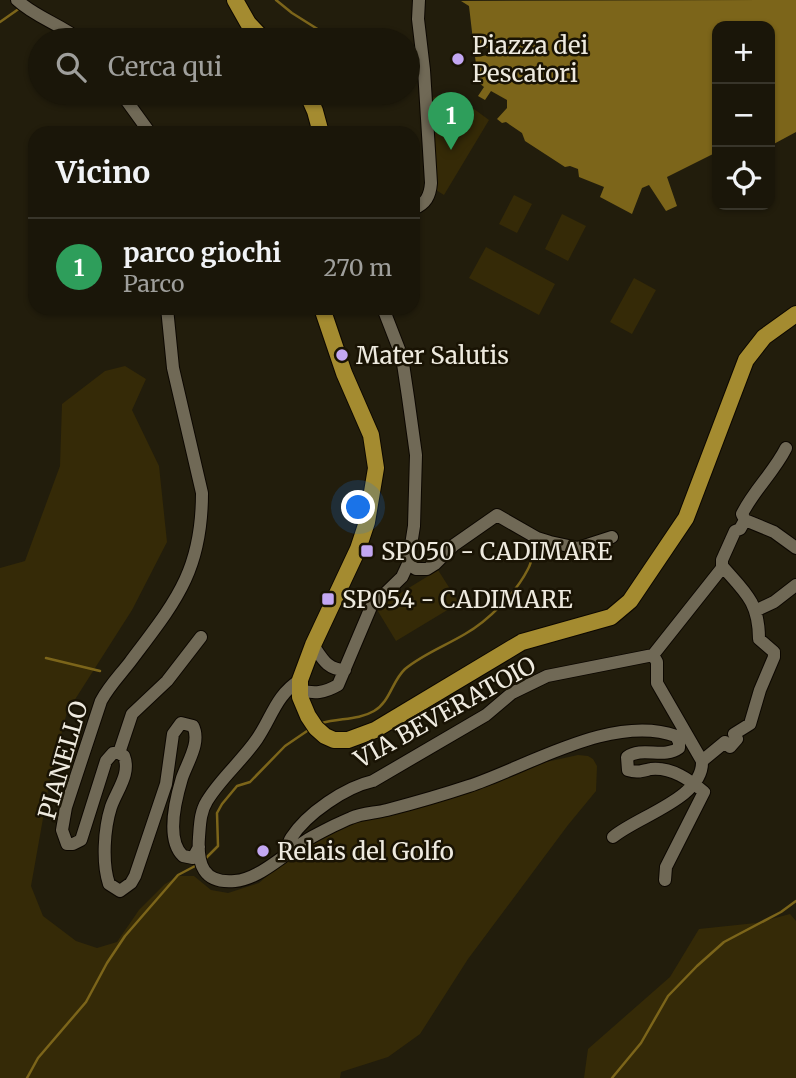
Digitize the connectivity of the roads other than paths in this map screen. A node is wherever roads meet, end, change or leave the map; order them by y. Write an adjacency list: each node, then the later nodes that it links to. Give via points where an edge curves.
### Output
1 (17, 0): 4 (street)
2 (235, 0): 5 (main road)
3 (416, 0): 6 (street)
4 (63, 28)
5 (253, 28)
6 (419, 28)
7 (420, 36): 12 (street, via 431,183 428,198)
8 (130, 105): 10 (street)
9 (312, 105): 11 (main road)
10 (145, 126)
11 (319, 126)
12 (420, 205)
13 (796, 314): 30 (main road, via 764,337 746,360 686,518 630,601 611,617 522,642 375,730 348,740 334,740 313,723)
14 (168, 315): 32 (street, PIANELLO, via 173,368 202,493 194,562 183,589 101,701 66,807 62,830 67,844 81,840 106,761)
15 (324, 315): 26 (main road, via 371,435 376,468 358,550)
16 (386, 315): 21 (street, via 401,356 416,455)
17 (786, 448): 18 (street, via 777,467 746,505)
18 (745, 520): 20 (street); 22 (street, via 735,531)
19 (612, 537): 21 (street, via 578,548 537,538 497,515 427,569)
20 (796, 548)
21 (408, 564): 29 (street, via 398,581 371,607)
22 (722, 566): 24 (street); 27 (street)
23 (796, 585): 24 (street)
24 (755, 611): 33 (street, via 759,639 775,657 750,724 737,730 730,747 725,742)
25 (201, 637): 32 (street, via 167,681 132,714)
26 (313, 645): 28 (street); 30 (main road)
27 (653, 655): 33 (street, via 657,683); 37 (street, VIA BEVERATOIO, via 547,676 512,693 486,715 318,810 292,836)
28 (327, 666): 29 (street); 31 (street, via 327,683)
29 (345, 670): 31 (street, via 338,685)
30 (300, 685): 31 (street); 36 (street, via 287,689 257,739 207,800)
31 (320, 692)
32 (119, 752): 36 (street, via 127,770 110,810 109,884 120,891 135,876 166,785 173,734 181,723 193,726 196,739 179,788 174,834 183,856 193,858)
33 (702, 761): 34 (street, via 703,772)
34 (695, 784): 35 (street); 37 (street, via 668,770 635,772 627,767 632,753 677,750 680,742 676,736 621,733 550,753 469,786 354,816); 38 (street, via 704,792 666,867)
35 (613, 837)
36 (198, 848): 37 (street, via 203,870 225,881 249,878)
37 (286, 854)
38 (665, 880)

